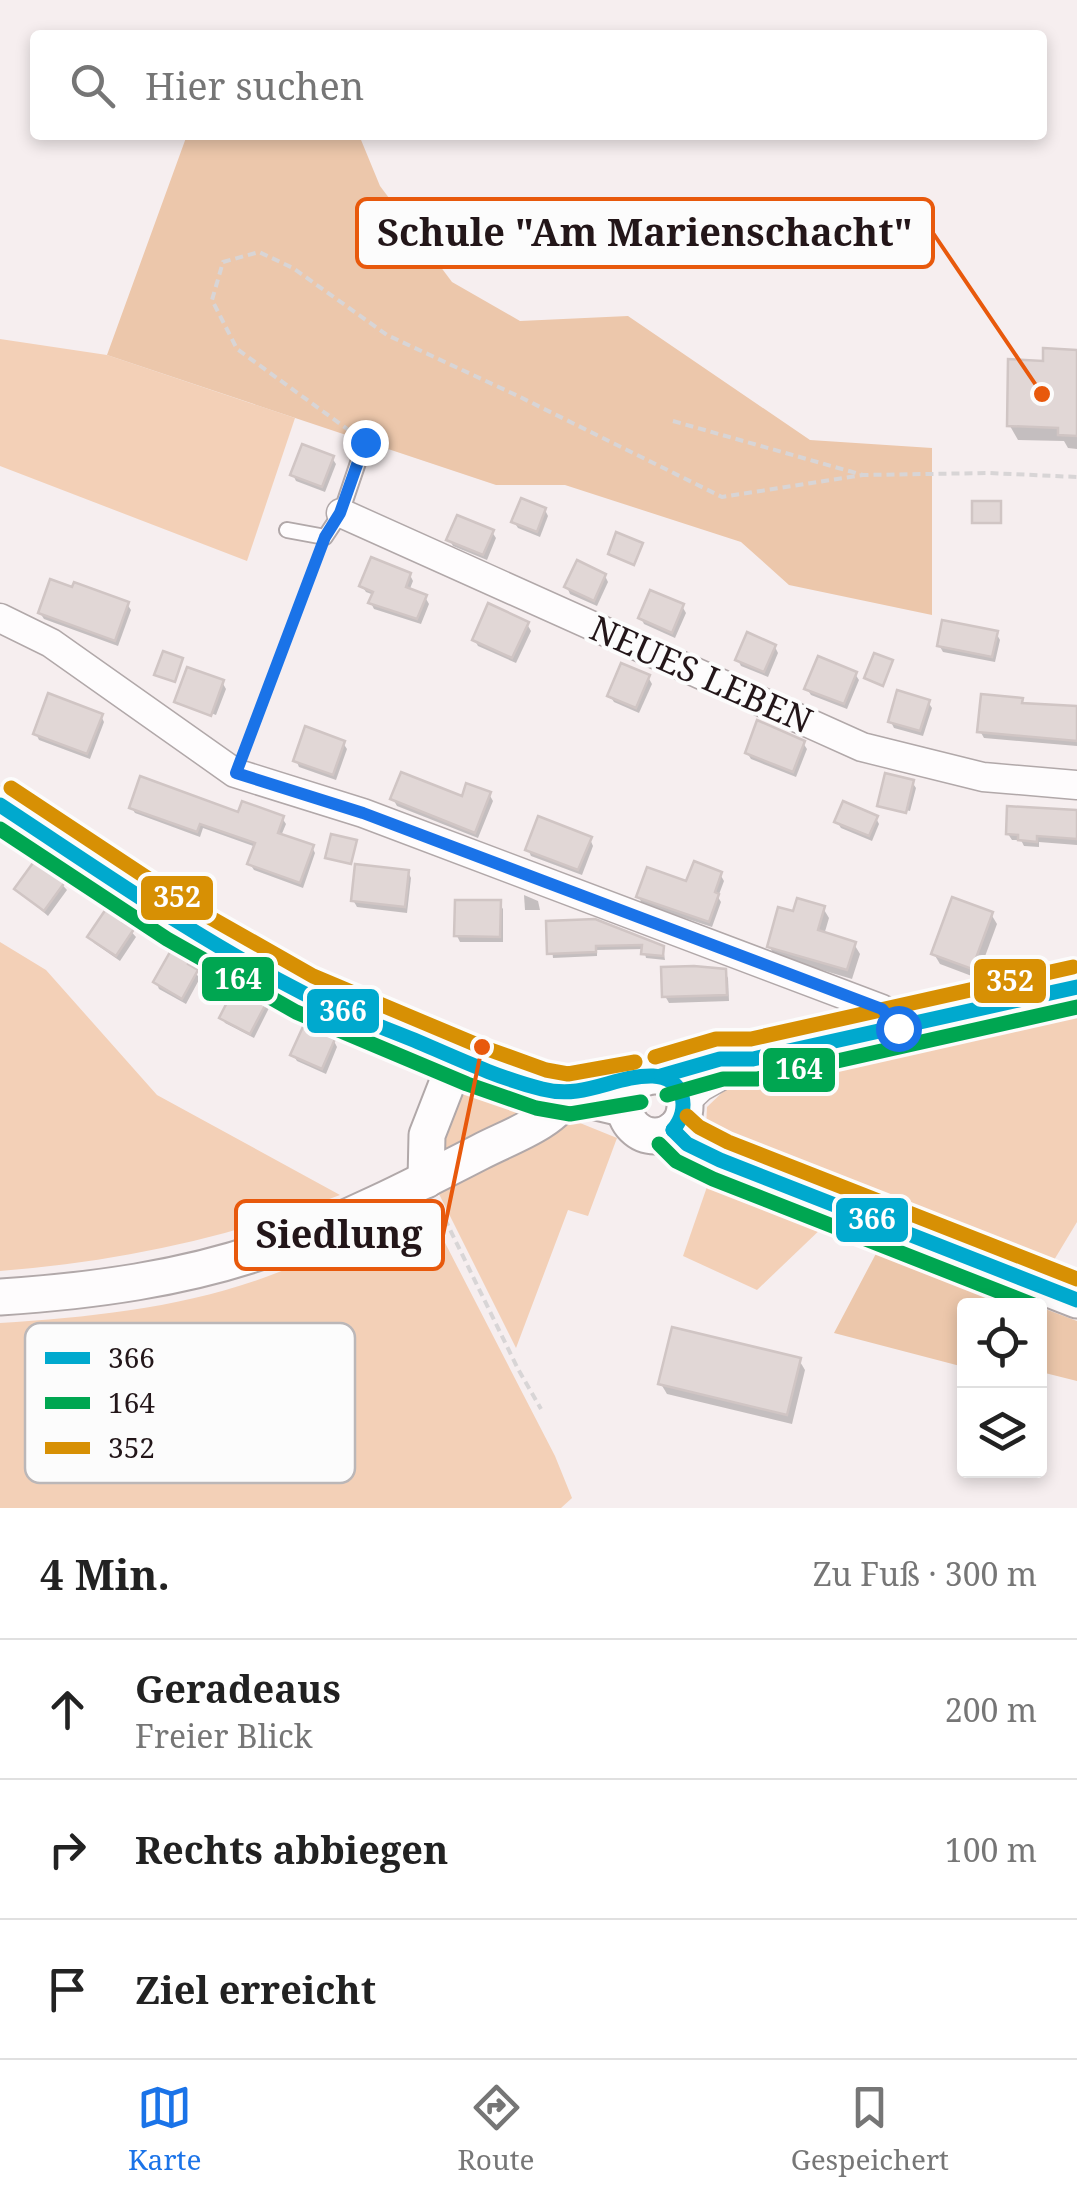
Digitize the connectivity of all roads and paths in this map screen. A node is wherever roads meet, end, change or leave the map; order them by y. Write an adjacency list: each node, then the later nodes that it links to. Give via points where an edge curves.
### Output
1 (673, 421): 3 (path)
2 (365, 442): 3 (path, via 237,349 212,300 223,262 259,252 293,268 387,335 722,497); 5 (lane)
3 (863, 475): 4 (path)
4 (1077, 477)
5 (340, 513): 7 (lane); 10 (street, NEUES LEBEN, via 862,747 982,777)
6 (287, 530): 7 (lane)
7 (325, 537): 9 (path)
8 (0, 618): 9 (street, via 51,642)
9 (236, 773): 13 (street, via 363,813 882,1009)
10 (1077, 785)
11 (0, 805): 14 (street, via 178,922 304,994)
12 (1077, 987): 13 (street)
13 (898, 1028): 15 (street)
14 (456, 1058): 17 (street); 19 (street, via 426,1134)
15 (752, 1059): 16 (street, via 720,1059); 18 (street, via 701,1087)
16 (641, 1089): 17 (street); 18 (street, via 676,1084); 18 (street, via 633,1126 662,1135)
17 (568, 1094): 19 (street, via 562,1106 534,1124)
18 (679, 1116): 21 (street, via 687,1144 720,1160)
19 (426, 1180): 20 (street, via 268,1249 156,1279); 22 (path)
20 (0, 1297)
21 (1077, 1300)
22 (541, 1409)

